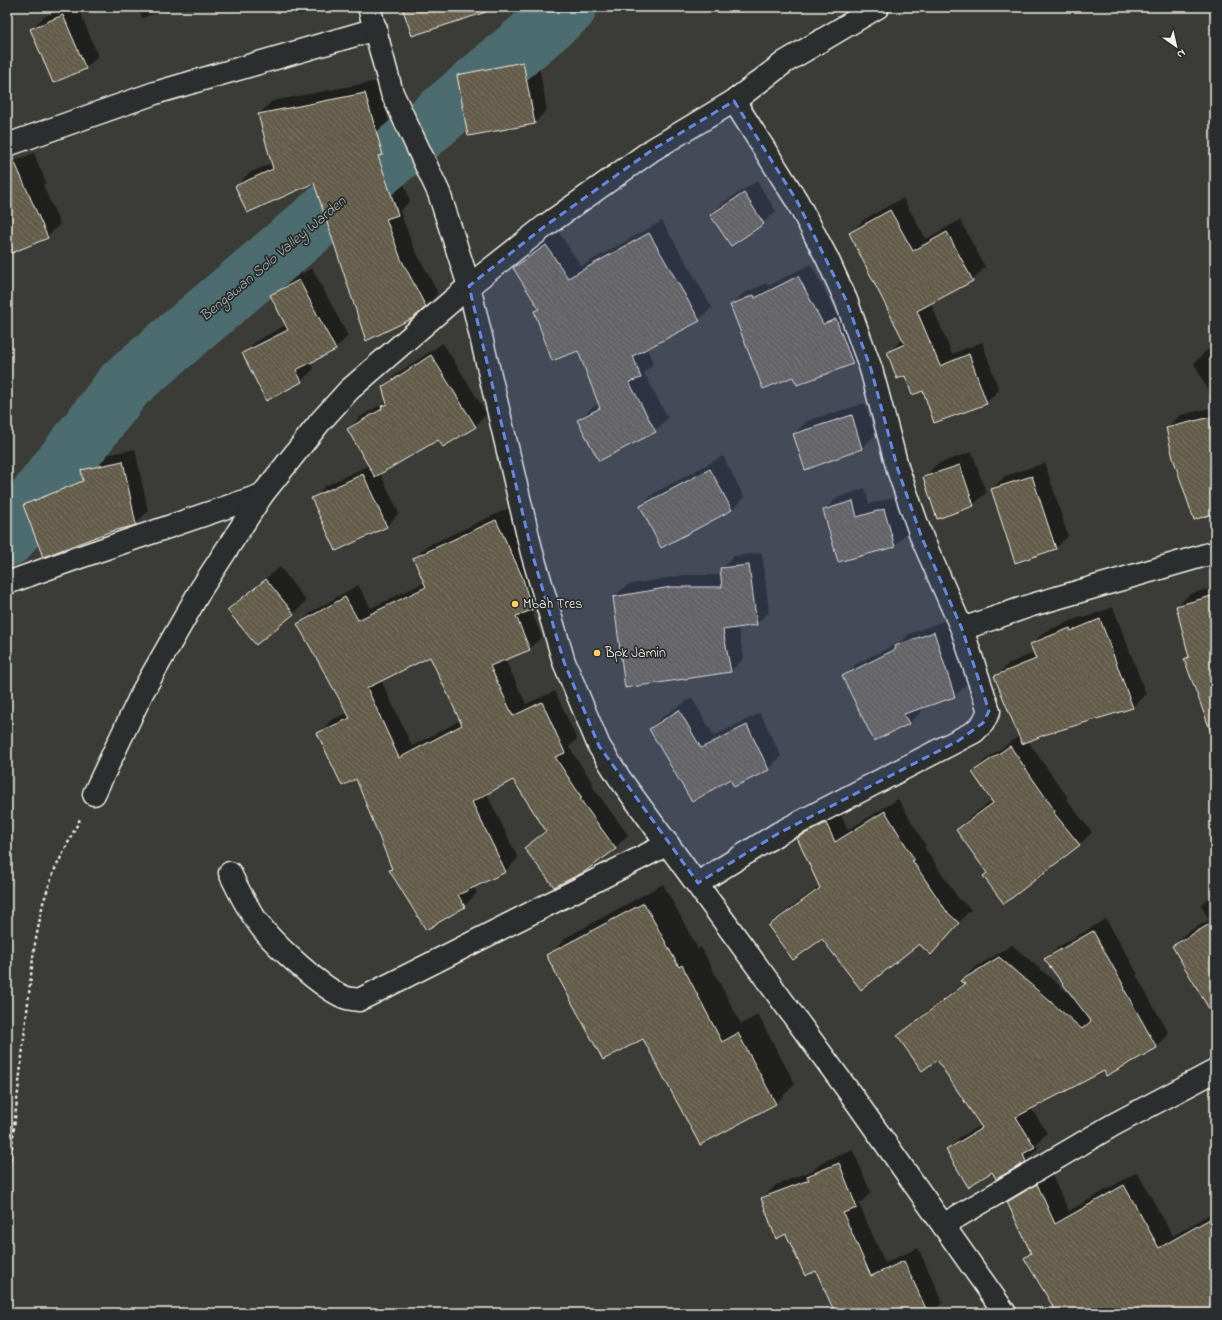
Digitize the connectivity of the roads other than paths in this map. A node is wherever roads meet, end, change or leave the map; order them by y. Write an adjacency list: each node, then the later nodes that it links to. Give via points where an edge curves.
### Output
1 (369, 7): 3 (street)
2 (878, 7): 4 (street, via 785,62)
3 (376, 29): 5 (street, via 155,93); 6 (street, via 392,93 439,193)
4 (734, 101): 6 (street, via 633,164 545,226); 10 (street, via 797,200 846,300 871,369 898,470 922,538)
5 (7, 145)
6 (469, 286): 7 (street, via 349,390); 12 (street, via 532,553 564,662 599,746)
7 (262, 494): 9 (street, via 80,556); 11 (street, via 197,595 143,691)
8 (1215, 555): 10 (street, via 1209,554 1084,589)
9 (7, 584)
10 (962, 629): 14 (street, via 989,711 983,723 974,732 786,830)
11 (94, 794)
12 (668, 844): 13 (street, via 359,1000 345,998 333,992 262,928 242,898); 14 (street)
13 (230, 873)
14 (698, 883): 16 (street, via 856,1100)
15 (1215, 1071): 16 (street, via 1113,1125)
16 (943, 1226): 17 (street)
17 (1005, 1313)

